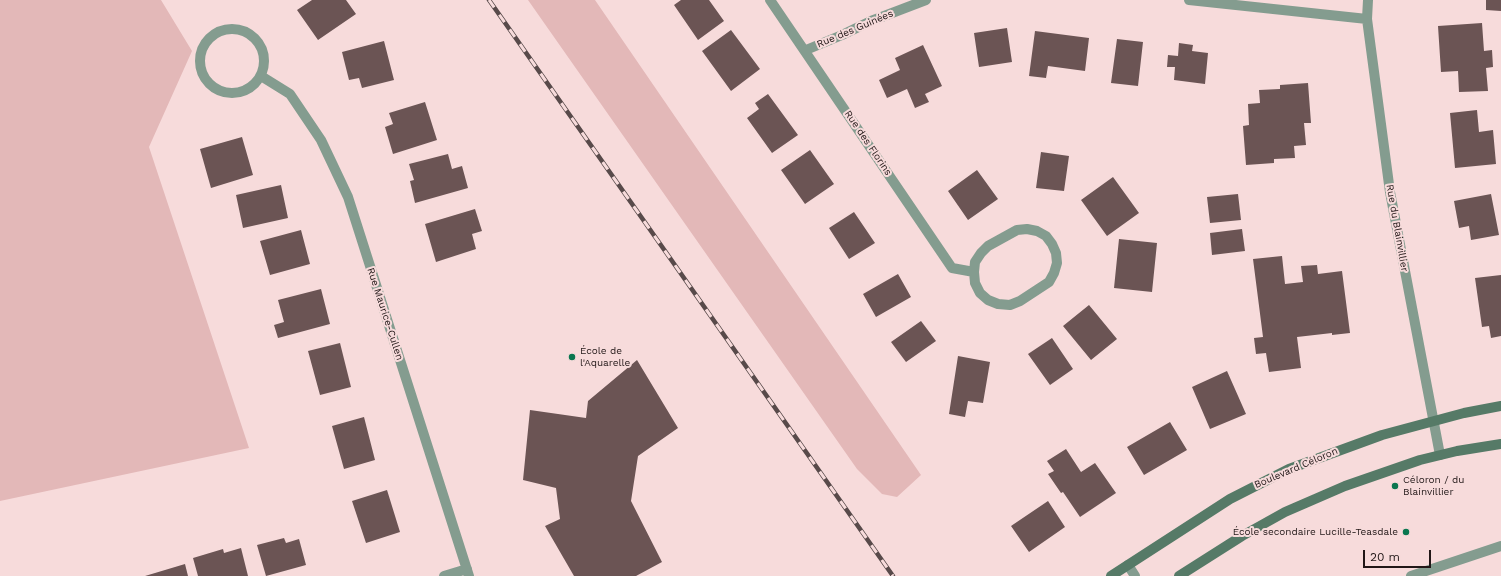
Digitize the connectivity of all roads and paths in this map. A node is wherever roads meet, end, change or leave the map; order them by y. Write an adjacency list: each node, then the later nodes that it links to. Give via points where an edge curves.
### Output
1 (770, 0): 6 (street, Rue des Florins)
2 (926, 0): 6 (street, Rue des Guinées)
3 (1189, 0): 5 (street)
4 (1368, 0): 5 (street, Rue du Blainvillier)
5 (1367, 19): 10 (street, Rue du Blainvillier, via 1390,192)
6 (806, 50): 8 (street, Rue des Florins, via 952,268)
7 (261, 76): 7 (street, via 264,66 261,47 255,38 246,32 226,30 212,36 203,48 200,67 210,84 218,90 228,93 247,90); 15 (street, Rue Maurice-Cullen, via 290,94 321,140 348,197)
8 (974, 272): 8 (street, via 975,283 980,293 988,300 1010,305 1049,282 1056,268 1056,253 1046,236 1032,230 1017,230 988,246 975,262)
9 (1501, 406): 10 (street, Boulevard Céloron)
10 (1432, 421): 12 (street, Rue du Blainvillier); 14 (street, Boulevard Céloron, via 1363,441 1270,478 1210,511)
11 (1501, 444): 12 (street)
12 (1440, 455): 19 (street, via 1370,476 1301,504 1242,536)
13 (1501, 546): 20 (street)
14 (1128, 565): 17 (street, Boulevard Céloron); 18 (street)
15 (468, 573): 16 (street)
16 (444, 576)
17 (1111, 576)
18 (1135, 576)
19 (1179, 576)
20 (1411, 576)

